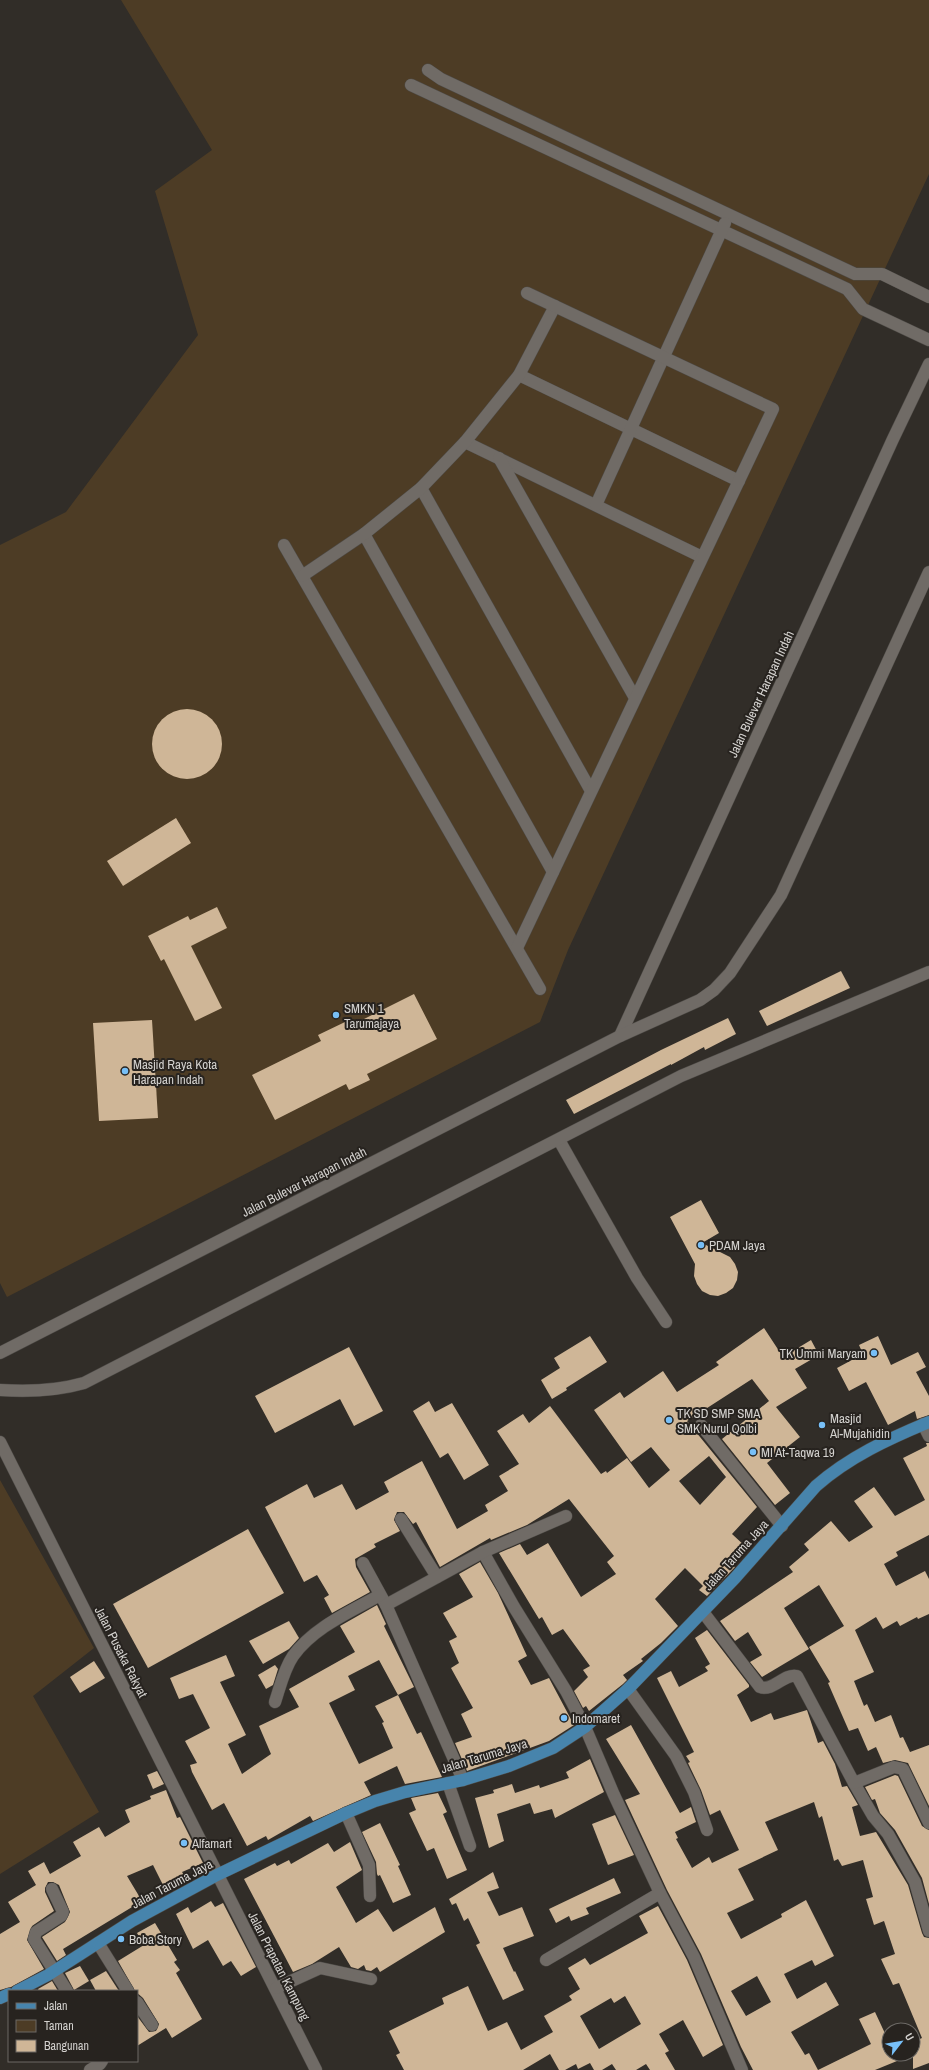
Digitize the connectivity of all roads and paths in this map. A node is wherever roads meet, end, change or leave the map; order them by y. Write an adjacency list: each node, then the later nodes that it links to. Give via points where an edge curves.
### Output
1 (428, 70): 3 (street, via 448,83)
2 (410, 84): 4 (street)
3 (728, 214): 4 (street); 5 (street)
4 (721, 230): 6 (street); 11 (street)
5 (855, 274): 6 (street); 8 (street, via 882,274)
6 (847, 288): 10 (street, via 863,309)
7 (527, 293): 9 (street)
8 (929, 297)
9 (555, 306): 11 (street); 13 (street)
10 (929, 340)
11 (663, 357): 14 (street); 17 (street, via 773,409)
12 (929, 364): 31 (street, Jalan Bulevar Harapan Indah)
13 (519, 375): 14 (street); 15 (street)
14 (631, 429): 17 (street); 19 (street)
15 (466, 442): 16 (street); 18 (street)
16 (499, 458): 19 (street); 25 (street)
17 (738, 481): 22 (street)
18 (421, 488): 20 (street); 26 (street)
19 (596, 505): 22 (street)
20 (364, 534): 24 (street); 27 (street)
21 (284, 545): 24 (street)
22 (702, 557): 25 (street)
23 (929, 572): 31 (street, Jalan Bulevar Harapan Indah, via 781,895 730,973 700,1000)
24 (302, 576): 28 (street)
25 (635, 698): 26 (street)
26 (591, 791): 27 (street)
27 (553, 872): 28 (street)
28 (517, 948): 30 (street)
29 (929, 972): 32 (street, via 681,1076)
30 (540, 989)
31 (620, 1036): 34 (street, Jalan Bulevar Harapan Indah)
32 (559, 1140): 33 (street, via 637,1278); 35 (street, via 84,1383 56,1390)
33 (666, 1322)
34 (0, 1353)
35 (0, 1390)
36 (926, 1423): 38 (street); 42 (main road, Jalan Taruma Jaya, via 869,1450 829,1475 816,1486)
37 (702, 1425): 42 (street)
38 (929, 1436)
39 (0, 1442): 58 (street, Jalan Pusaka Rakyat)
40 (566, 1516): 43 (street)
41 (401, 1519): 45 (street)
42 (782, 1526): 47 (main road, Jalan Taruma Jaya)
43 (483, 1552): 45 (street); 50 (street, via 566,1690)
44 (363, 1564): 46 (street)
45 (437, 1578): 46 (street)
46 (383, 1600): 49 (street, via 334,1620 308,1640 293,1657); 51 (street)
47 (702, 1612): 48 (main road, Jalan Taruma Jaya); 53 (street, via 760,1687 767,1688 792,1675 797,1676)
48 (628, 1689): 50 (main road, Jalan Taruma Jaya); 56 (street, via 676,1756 694,1792)
49 (275, 1702)
50 (585, 1727): 51 (main road, Jalan Taruma Jaya, via 553,1748 533,1757); 60 (street)
51 (463, 1780): 52 (main road, Jalan Taruma Jaya)
52 (448, 1783): 54 (main road, Jalan Taruma Jaya, via 375,1801); 57 (street)
53 (854, 1783): 55 (street, via 894,1767 902,1768); 62 (street, via 873,1816 888,1834 914,1882)
54 (346, 1813): 58 (main road, Jalan Taruma Jaya); 61 (street, via 369,1864)
55 (929, 1823)
56 (707, 1830)
57 (470, 1846)
58 (217, 1875): 63 (main road, Jalan Taruma Jaya, via 132,1921); 67 (street, Jalan Prapatan Kampung)
59 (52, 1889): 65 (street, via 63,1912 34,1936)
60 (660, 1892): 64 (street); 74 (street, via 694,1957)
61 (370, 1896)
62 (929, 1931)
63 (98, 1943): 65 (main road, Jalan Taruma Jaya); 70 (street)
64 (546, 1960)
65 (55, 1971): 68 (main road, Jalan Taruma Jaya); 69 (street)
66 (371, 1979): 67 (street, via 320,1968)
67 (276, 1988): 76 (street, Jalan Prapatan Kampung)
68 (19, 1990)
69 (66, 1990)
70 (127, 1990)
71 (138, 2004): 72 (street)
72 (152, 2025)
73 (101, 2062): 75 (street)
74 (738, 2069)
75 (90, 2070)
76 (316, 2070)

